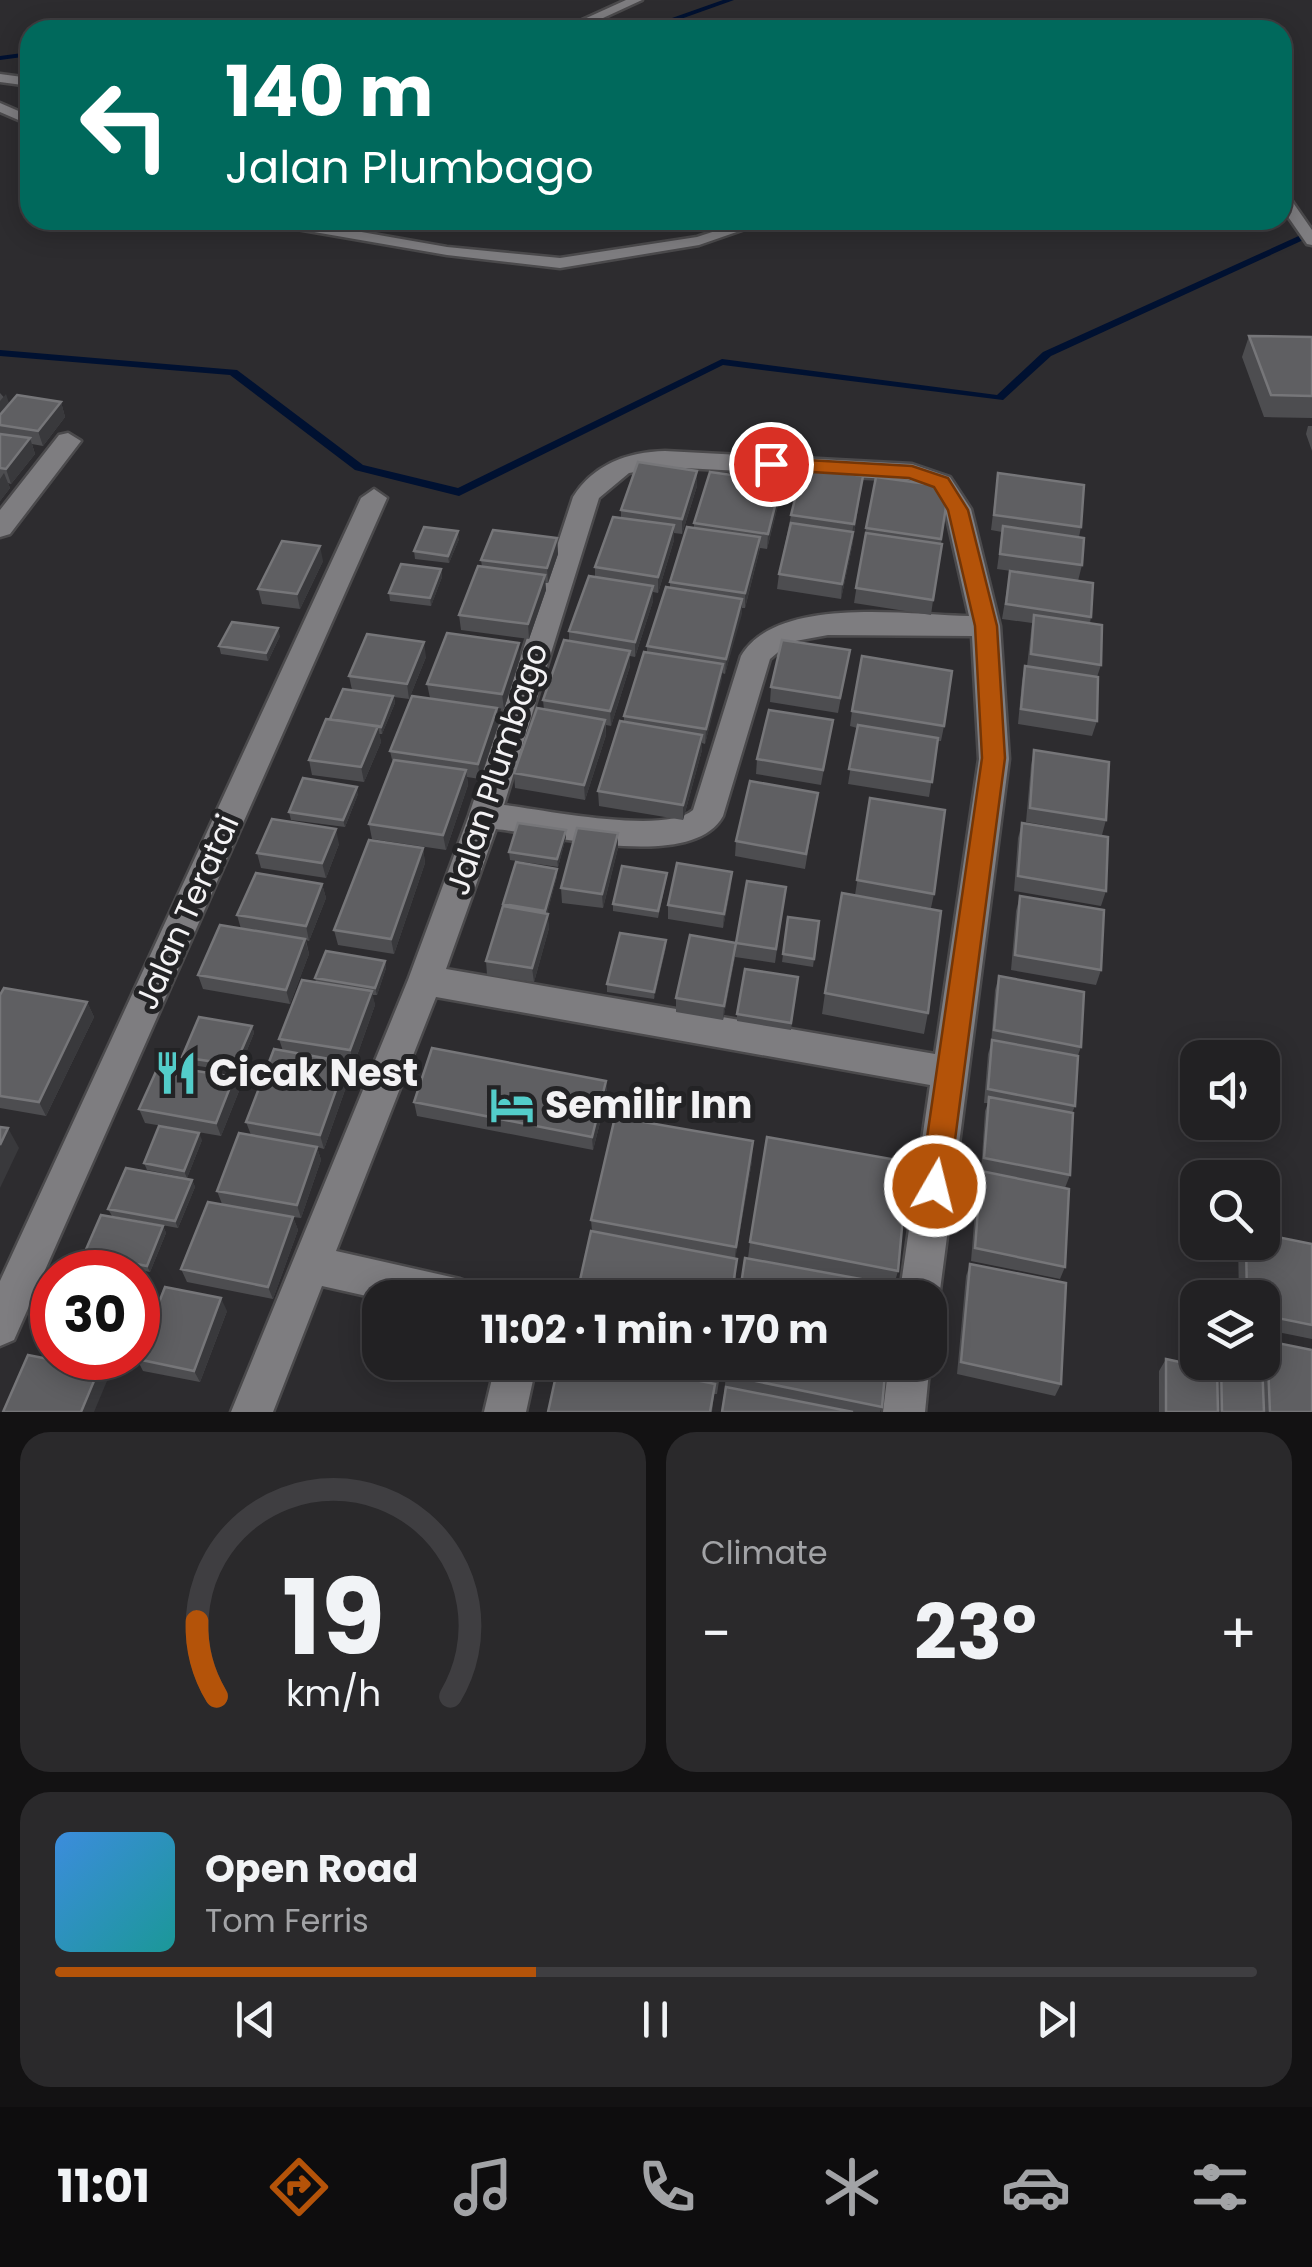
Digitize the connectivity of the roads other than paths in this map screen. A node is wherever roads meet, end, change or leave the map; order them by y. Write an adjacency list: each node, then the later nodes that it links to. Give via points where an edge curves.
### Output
1 (636, 0): 2 (lane)
2 (589, 20)
3 (1292, 211): 6 (lane)
4 (328, 230): 5 (lane, via 560,264)
5 (734, 230)
6 (1312, 241)
7 (68, 441): 9 (street)
8 (374, 498): 17 (street, Jalan Teratai)
9 (0, 528)
10 (986, 626): 11 (street, via 802,627 780,635 756,656 714,803 694,828 658,836); 11 (street, Jalan Plumbago, via 958,510 941,483 912,472 665,459 631,463 595,482 586,497); 13 (street, via 994,758)
11 (485, 815): 12 (street, Jalan Plumbago)
12 (425, 980): 13 (street); 14 (street, Jalan Plumbago)
13 (950, 1074): 16 (street)
14 (309, 1264): 15 (street); 21 (street, Jalan Plumbago)
15 (380, 1280)
16 (921, 1280)
17 (0, 1326)
18 (512, 1380): 22 (street)
19 (911, 1380): 20 (street)
20 (913, 1410)
21 (252, 1412)
22 (505, 1412)

